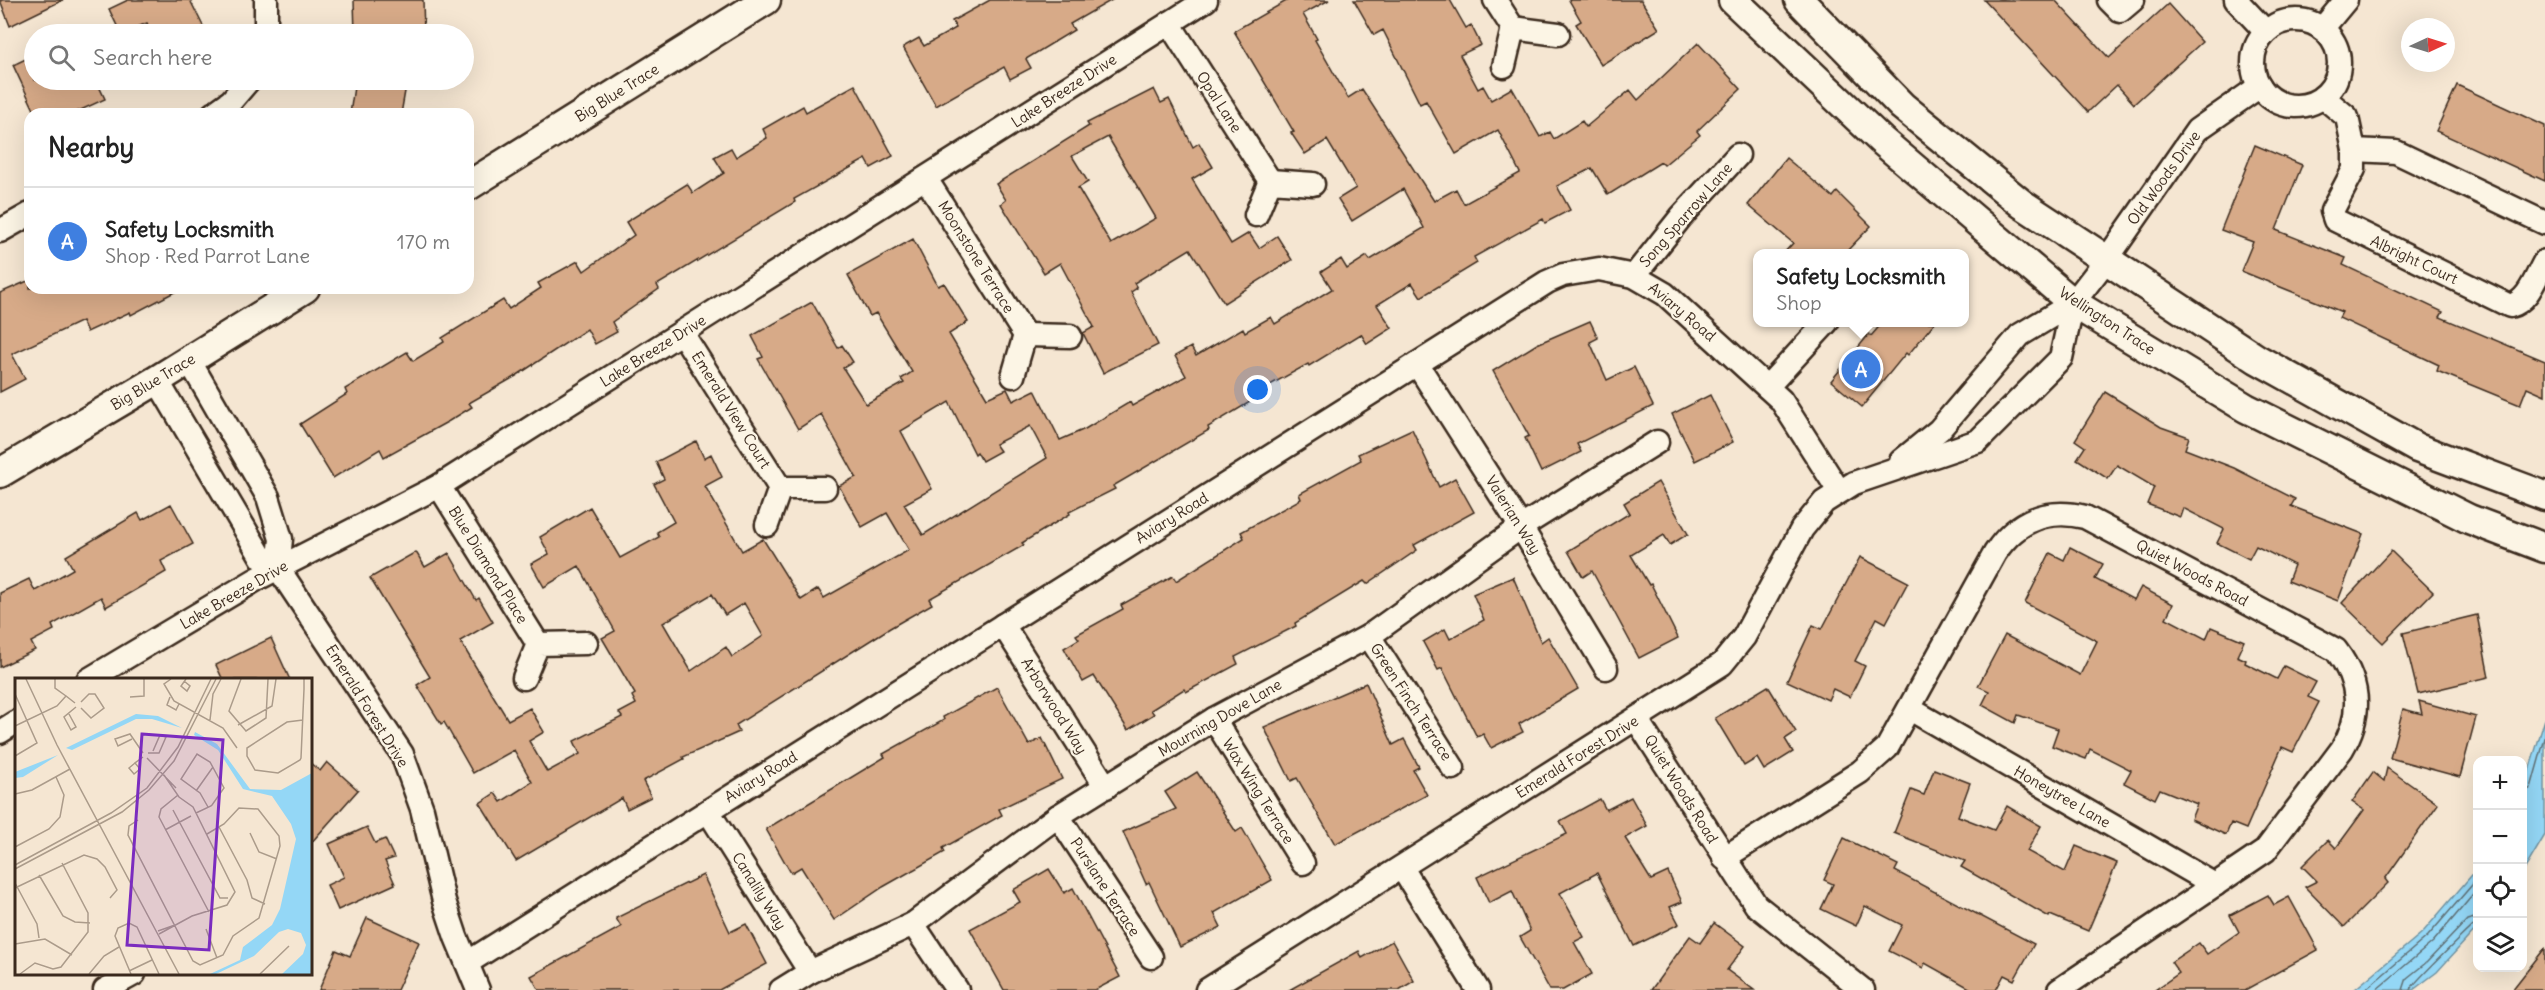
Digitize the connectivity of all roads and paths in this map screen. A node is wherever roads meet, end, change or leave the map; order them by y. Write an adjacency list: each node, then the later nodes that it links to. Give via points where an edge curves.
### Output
1 (266, 0): 12 (street)
2 (766, 0): 26 (street, Big Blue Trace)
3 (1206, 0): 11 (street, Lake Breeze Drive)
4 (1495, 0): 13 (street)
5 (1733, 0): 36 (street, Wellington Trace, via 1881,140)
6 (1799, 0): 32 (street, via 1902,106 2022,204)
7 (2109, 0): 8 (street, via 2120,12)
8 (2133, 0)
9 (2236, 0): 15 (street)
10 (2346, 0): 14 (street)
11 (1169, 23): 24 (street, Lake Breeze Drive); 25 (street, Opal Lane)
12 (266, 24)
13 (1513, 28): 16 (street); 17 (street)
14 (2322, 29): 15 (street, via 2300,20 2287,21); 20 (street, via 2331,38 2339,63 2337,75)
15 (2266, 32): 18 (street, via 2253,58)
16 (1558, 34)
17 (1504, 66)
18 (2260, 86): 20 (street, via 2269,96 2289,105 2310,104); 32 (street, Old Woods Drive, via 2197,130)
19 (240, 90): 21 (street)
20 (2323, 97): 22 (street, Albright Court, via 2348,117)
21 (221, 108)
22 (2355, 150): 30 (street, via 2396,152); 33 (street, Albright Court, via 2354,169 2332,211 2335,220 2510,306 2525,297)
23 (1738, 156): 34 (street, Song Sparrow Lane, via 1681,217)
24 (926, 179): 38 (street, Lake Breeze Drive); 39 (street, Moonstone Terrace)
25 (1270, 181): 27 (street); 28 (street)
26 (474, 182)
27 (1313, 184)
28 (1256, 215)
29 (24, 217): 31 (street)
30 (2545, 223)
31 (0, 231)
32 (2108, 259): 36 (street, Emerald Forest Drive); 53 (street, via 2257,359 2417,448)
33 (2545, 261)
34 (1634, 276): 42 (street, Aviary Road, via 1599,269 1563,274); 45 (street, Aviary Road, via 1665,294)
35 (295, 294): 41 (street, Big Blue Trace)
36 (2073, 303): 47 (street, Emerald Forest Drive, via 2020,335 1939,430); 47 (street, Emerald Forest Drive, via 2061,358 1978,441); 56 (street, Wellington Trace, via 2246,408 2469,519)
37 (1822, 327): 45 (street)
38 (682, 333): 49 (street, Lake Breeze Drive); 50 (street, Emerald View Court)
39 (1025, 335): 40 (street); 43 (street)
40 (1070, 336)
41 (189, 360): 44 (street, Big Blue Trace); 57 (street, via 268,497 281,539)
42 (1417, 364): 55 (street, Valerian Way); 58 (street, Aviary Road)
43 (1013, 376)
44 (157, 380): 48 (street, Big Blue Trace); 57 (street, Emerald Forest Drive, via 262,558)
45 (1767, 387): 52 (street, Aviary Road, via 1781,400)
46 (1657, 442): 55 (street, Mourning Dove Lane)
47 (1888, 471): 52 (street, Emerald Forest Drive)
48 (0, 473)
49 (438, 486): 57 (street, Lake Breeze Drive); 61 (street, Blue Diamond Place)
50 (780, 488): 51 (street); 54 (street)
51 (825, 488)
52 (1839, 490): 67 (street, Emerald Forest Drive, via 1802,529 1735,651 1708,675)
53 (2545, 496)
54 (767, 525)
55 (1521, 527): 59 (street, Mourning Dove Lane); 62 (street, Valerian Way)
56 (2545, 548)
57 (278, 568): 63 (street, Lake Breeze Drive); 80 (street, Emerald Forest Drive, via 402,754 417,790 444,900)
58 (1003, 625): 71 (street, Arborwood Way); 72 (street, Aviary Road)
59 (1369, 636): 66 (street, Mourning Dove Lane); 70 (street, Green Finch Terrace)
60 (586, 643): 61 (street)
61 (538, 644): 64 (street)
62 (1606, 668)
63 (91, 678)
64 (524, 678)
65 (1910, 709): 74 (street, Quiet Woods Road, via 1874,761); 77 (street, Honeytree Lane); 77 (street, Quiet Woods Road, via 2004,539 2017,527 2050,513 2085,517 2336,650 2354,680 2357,716 2352,733 2265,851)
66 (1214, 719): 71 (street, Mourning Dove Lane); 75 (street, Wax Wing Terrace)
67 (1637, 720): 74 (street, Quiet Woods Road); 76 (street, Emerald Forest Drive)
68 (15, 723): 69 (street)
69 (0, 732)
70 (1453, 768)
71 (1106, 787): 73 (street, Mourning Dove Lane)
72 (708, 811): 80 (street, Aviary Road); 81 (street, Canalily Way)
73 (1059, 816): 78 (street, Mourning Dove Lane); 79 (street, Purslane Terrace)
74 (1724, 858): 89 (street, Quiet Woods Road, via 1756,905)
75 (1303, 863)
76 (1401, 868): 87 (street, Emerald Forest Drive); 88 (street)
77 (2215, 885): 90 (street, Quiet Woods Road)
78 (913, 924): 81 (street, Mourning Dove Lane); 86 (street)
79 (1151, 957)
80 (467, 963): 84 (street, Emerald Forest Drive)
81 (810, 972): 85 (street, Mourning Dove Lane)
82 (132, 975): 83 (street)
83 (105, 990)
84 (478, 990)
85 (781, 990)
86 (957, 990)
87 (1208, 990)
88 (1478, 990)
89 (1863, 990)
90 (2059, 990)

